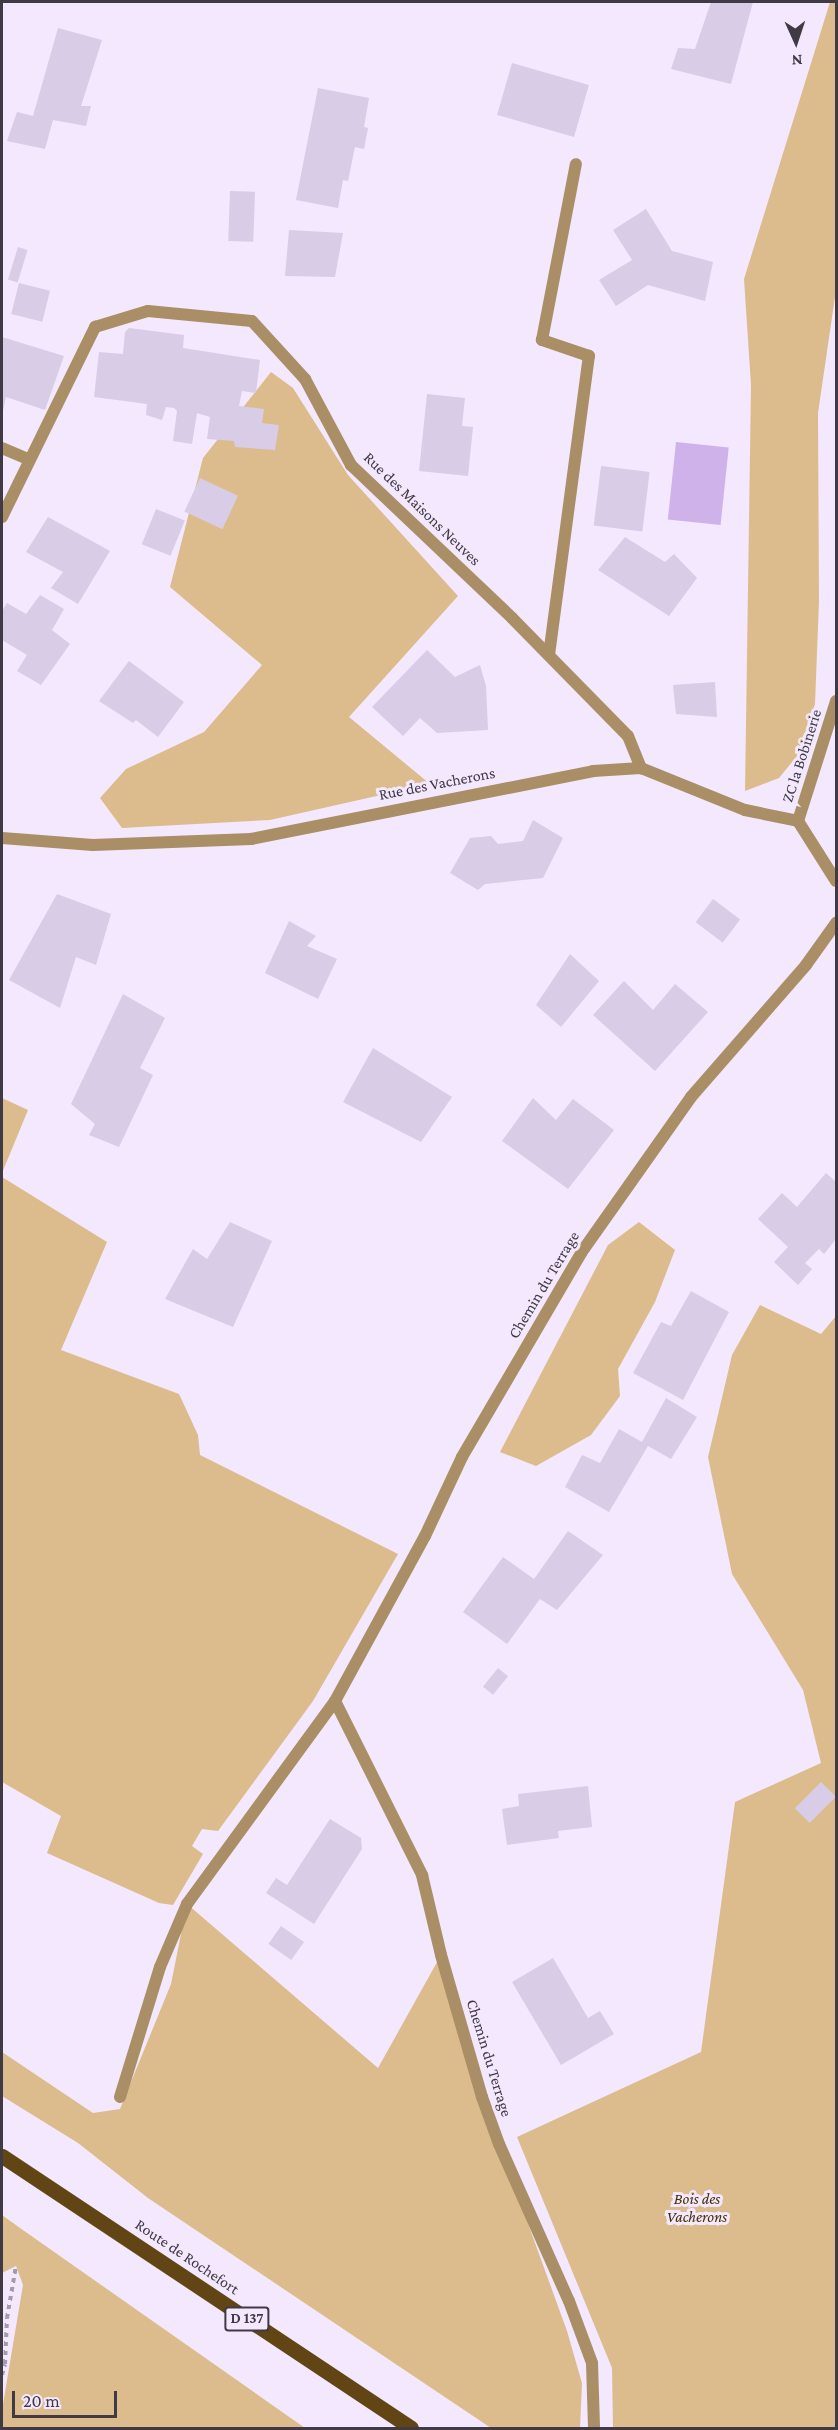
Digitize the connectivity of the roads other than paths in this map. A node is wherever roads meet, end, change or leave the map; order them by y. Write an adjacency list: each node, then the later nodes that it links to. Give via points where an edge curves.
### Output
1 (576, 164): 5 (street, via 542,339 589,356)
2 (2, 448): 3 (street)
3 (30, 460): 4 (street, Rue des Maisons Neuves); 5 (street, Rue des Maisons Neuves, via 94,327 148,311 252,321 305,379 351,465)
4 (2, 517)
5 (549, 655): 7 (street, Rue des Maisons Neuves, via 628,736)
6 (837, 701): 8 (street, ZC la Bobinerie)
7 (641, 768): 8 (street, Rue des Vacherons, via 745,810); 9 (street, Rue des Vacherons, via 581,773 251,839 93,845)
8 (798, 821): 10 (street)
9 (2, 838)
10 (837, 881)
11 (837, 923): 12 (street, Chemin du Terrage, via 806,965 691,1096 581,1253 462,1456 425,1536)
12 (335, 1701): 13 (street, Chemin du Terrage, via 187,1904 160,1967); 16 (street, Chemin du Terrage, via 422,1875 482,2097 569,2301 591,2363)
13 (120, 2097)
14 (2, 2156): 15 (main road, Route de Rochefort / D 137)
15 (411, 2428)
16 (594, 2428)

